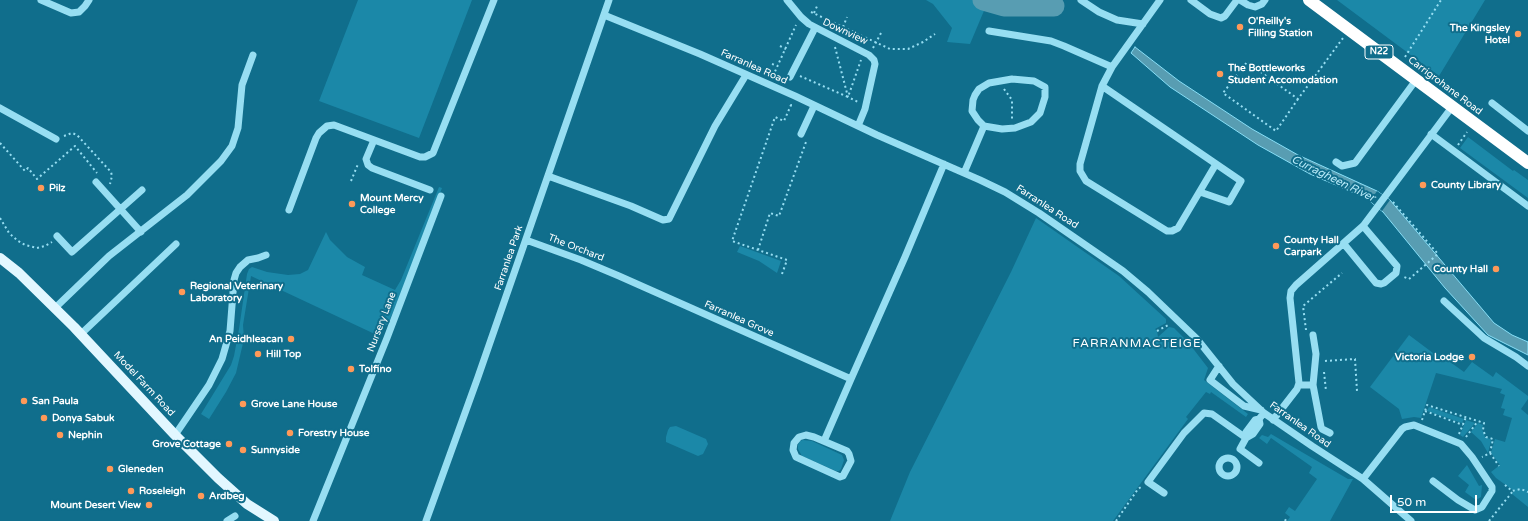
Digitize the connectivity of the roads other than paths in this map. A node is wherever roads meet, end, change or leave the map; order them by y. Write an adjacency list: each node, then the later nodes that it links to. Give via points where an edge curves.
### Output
1 (41, 0): 2 (street, via 70,13 79,12)
2 (89, 0)
3 (494, 0): 32 (street, via 433,152 425,158 420,157)
4 (609, 0): 12 (street, Farranlea Park)
5 (787, 0): 14 (street)
6 (1081, 0): 13 (street, via 1117,20)
7 (1160, 0): 13 (street)
8 (1191, 0): 9 (street, via 1210,14 1221,18)
9 (1239, 0): 10 (street, via 1255,7)
10 (1265, 0)
11 (1309, 0): 20 (highway, Carrigrohane Road / N22)
12 (604, 15): 18 (street, Farranlea Road); 38 (street, Farranlea Park)
13 (1143, 24): 17 (street)
14 (812, 26): 19 (street, Downview); 26 (street, Downview, via 872,57 875,64)
15 (989, 31): 17 (street, via 1051,41)
16 (253, 55): 48 (street, via 242,85 240,118 232,146 213,170 187,195)
17 (1112, 67): 21 (street)
18 (746, 75): 23 (street, Farranlea Road); 38 (street, via 715,126 669,219 663,220)
19 (791, 75)
20 (1416, 80): 24 (highway, Carrigrohane Road / N22); 33 (street, via 1355,163 1342,166)
21 (1102, 86): 36 (street); 42 (street, via 1080,164 1080,171 1086,182 1167,231 1178,228)
22 (1492, 103): 28 (street)
23 (814, 106): 26 (street, Farranlea Road); 30 (street)
24 (1452, 107): 29 (street); 34 (highway, Carrigrohane Road / N22)
25 (0, 108): 31 (street)
26 (858, 126): 35 (street, Farranlea Road)
27 (984, 126): 27 (street, via 972,111 975,95 985,85 1012,79 1034,81 1045,87 1043,106 1036,118 1012,129); 37 (street)
28 (1528, 130)
29 (1431, 134): 44 (street); 47 (street)
30 (805, 135)
31 (56, 139)
32 (374, 140): 41 (street, via 366,159 368,165); 46 (street, via 334,124 324,128 316,138)
33 (1336, 162)
34 (1528, 163)
35 (944, 164): 37 (street, Farranlea Road); 62 (street)
36 (1216, 164): 42 (street); 42 (street, via 1241,181 1235,192 1229,202)
37 (964, 172): 60 (street, Farranlea Road, via 1005,192 1123,272 1178,319)
38 (548, 176): 50 (street, Farranlea Park)
39 (96, 182): 45 (street)
40 (142, 190): 45 (street)
41 (430, 190)
42 (1200, 192)
43 (441, 196): 80 (street, Nursery Lane)
44 (1528, 206)
45 (120, 209): 48 (street); 49 (street, via 72,252)
46 (289, 210)
47 (1363, 226): 52 (street); 52 (street, via 1397,266 1396,273 1384,283 1376,283)
48 (140, 232): 57 (street, via 109,256)
49 (58, 237)
50 (526, 240): 55 (street, The Orchard); 81 (street, Farranlea Park)
51 (176, 244): 58 (street)
52 (1344, 244): 63 (street, via 1291,291)
53 (266, 255): 68 (street, via 248,260 236,273 230,330 222,359 209,385)
54 (0, 258): 57 (main road, Model Farm Road)
55 (619, 276): 62 (street, Farranlea Grove)
56 (1444, 301): 61 (street, via 1484,338)
57 (55, 308): 58 (main road, Model Farm Road)
58 (81, 334): 68 (main road, Model Farm Road)
59 (1313, 335): 64 (street, via 1316,354)
60 (1219, 366): 65 (street, Farranlea Road, via 1233,384); 65 (street, via 1210,380 1244,406)
61 (1528, 366)
62 (851, 379): 70 (street)
63 (1299, 384): 64 (street); 66 (street)
64 (1313, 385): 67 (street, via 1321,427)
65 (1262, 411): 66 (street, Farranlea Road); 69 (street, via 1259,419 1255,420 1246,432)
66 (1273, 420): 74 (street, Farranlea Road)
67 (1330, 433)
68 (175, 436): 79 (main road, Model Farm Road, via 234,492)
69 (1246, 438): 71 (street); 76 (street, via 1212,414 1204,413 1184,433 1148,482)
70 (824, 441): 70 (street, via 850,454 851,461 843,476 840,477 801,460 794,454 794,443 799,437 806,435)
71 (1240, 449): 72 (street); 73 (street)
72 (1233, 460)
73 (1259, 463)
74 (1363, 479): 75 (street, via 1402,429 1414,426 1461,444 1471,455 1492,487 1492,491 1482,507 1475,510); 82 (street, Farranlea Road)
75 (1433, 481)
76 (1164, 493)
77 (235, 516): 78 (street)
78 (227, 521)
79 (274, 521)
80 (313, 521)
81 (426, 521)
82 (1411, 521)

